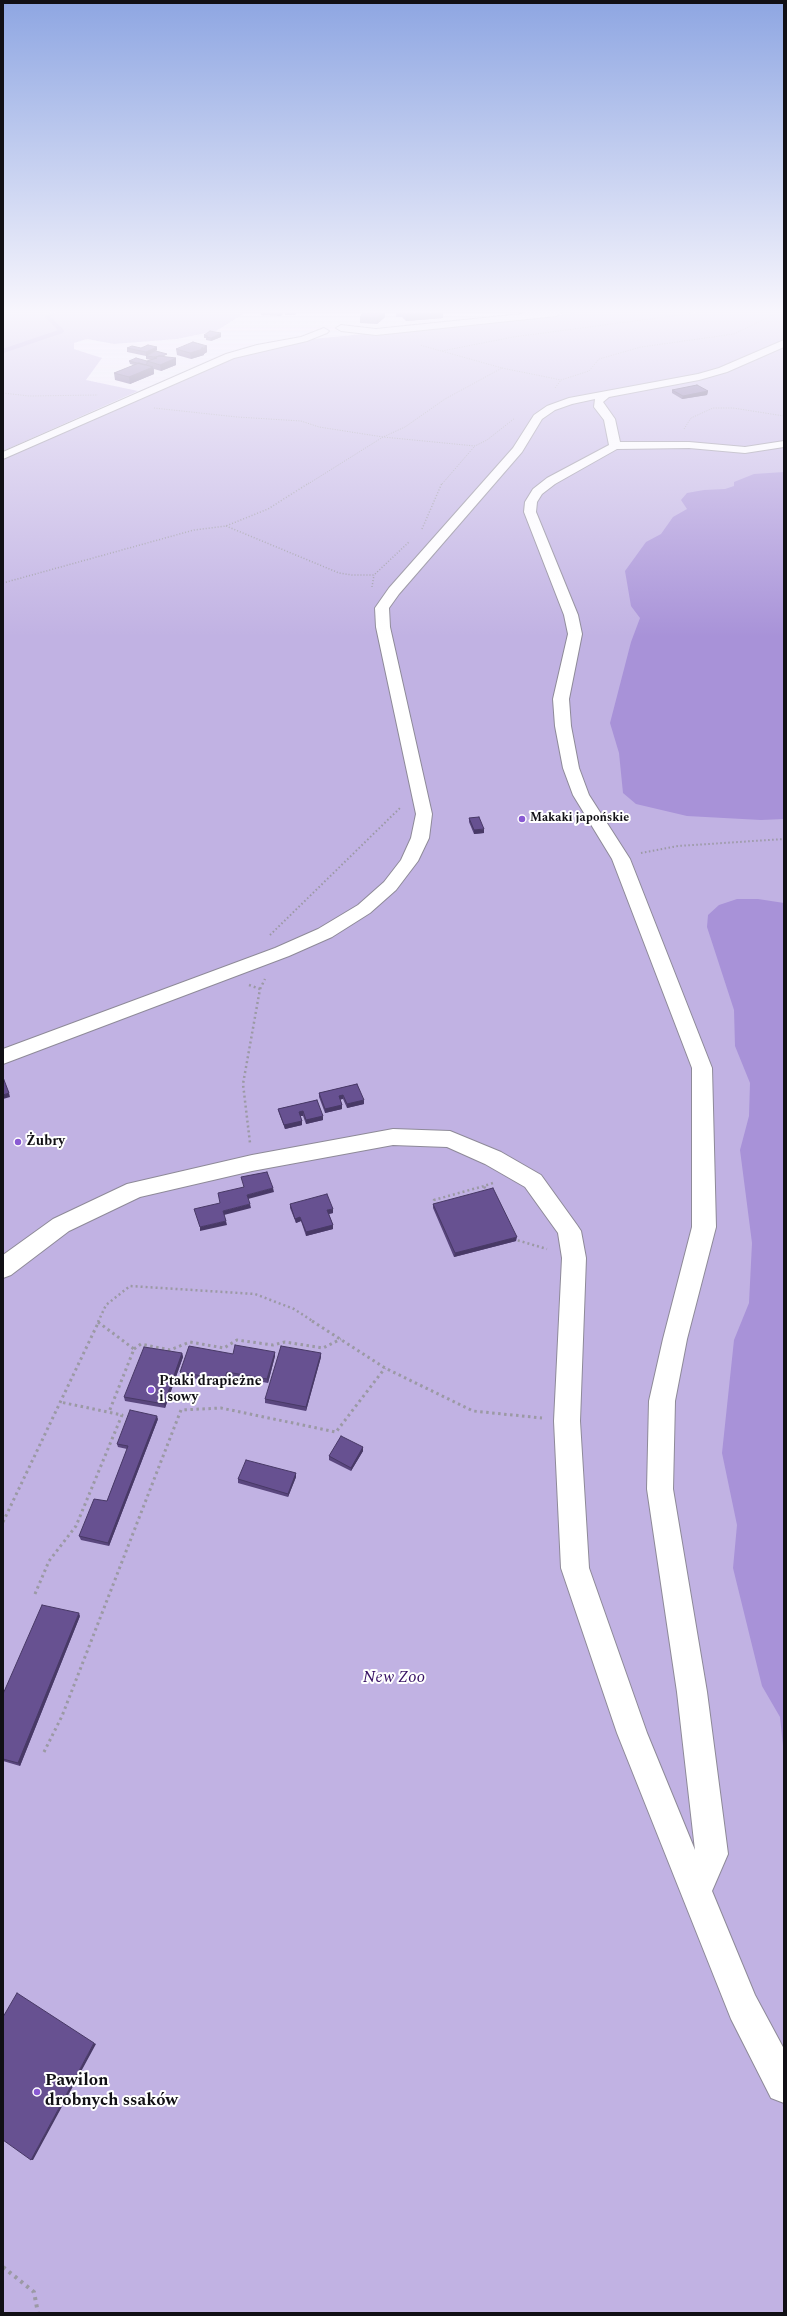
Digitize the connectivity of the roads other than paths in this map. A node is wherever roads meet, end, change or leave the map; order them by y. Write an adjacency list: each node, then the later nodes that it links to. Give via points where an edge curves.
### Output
1 (81, 421): 6 (street)
2 (536, 421): 7 (street, via 518,450 382,608 424,814 420,838 409,861 390,886 364,909 325,933)
3 (609, 421): 5 (street)
4 (784, 444): 5 (street, via 745,450 668,445)
5 (615, 446): 9 (street, via 551,481 537,492 530,502 530,512 575,634 560,699 562,726 571,768 581,795 621,859 702,1068 704,1227 675,1339 662,1402 660,1489 692,1692 712,1854)
6 (3, 456)
7 (3, 1057)
8 (3, 1268): 9 (street, via 61,1225 135,1190 252,1163 393,1137 450,1139 523,1173 533,1181 569,1231 574,1258 567,1421 576,1568 632,1733)
9 (696, 1890): 10 (street, via 743,2007)
10 (784, 2085)

